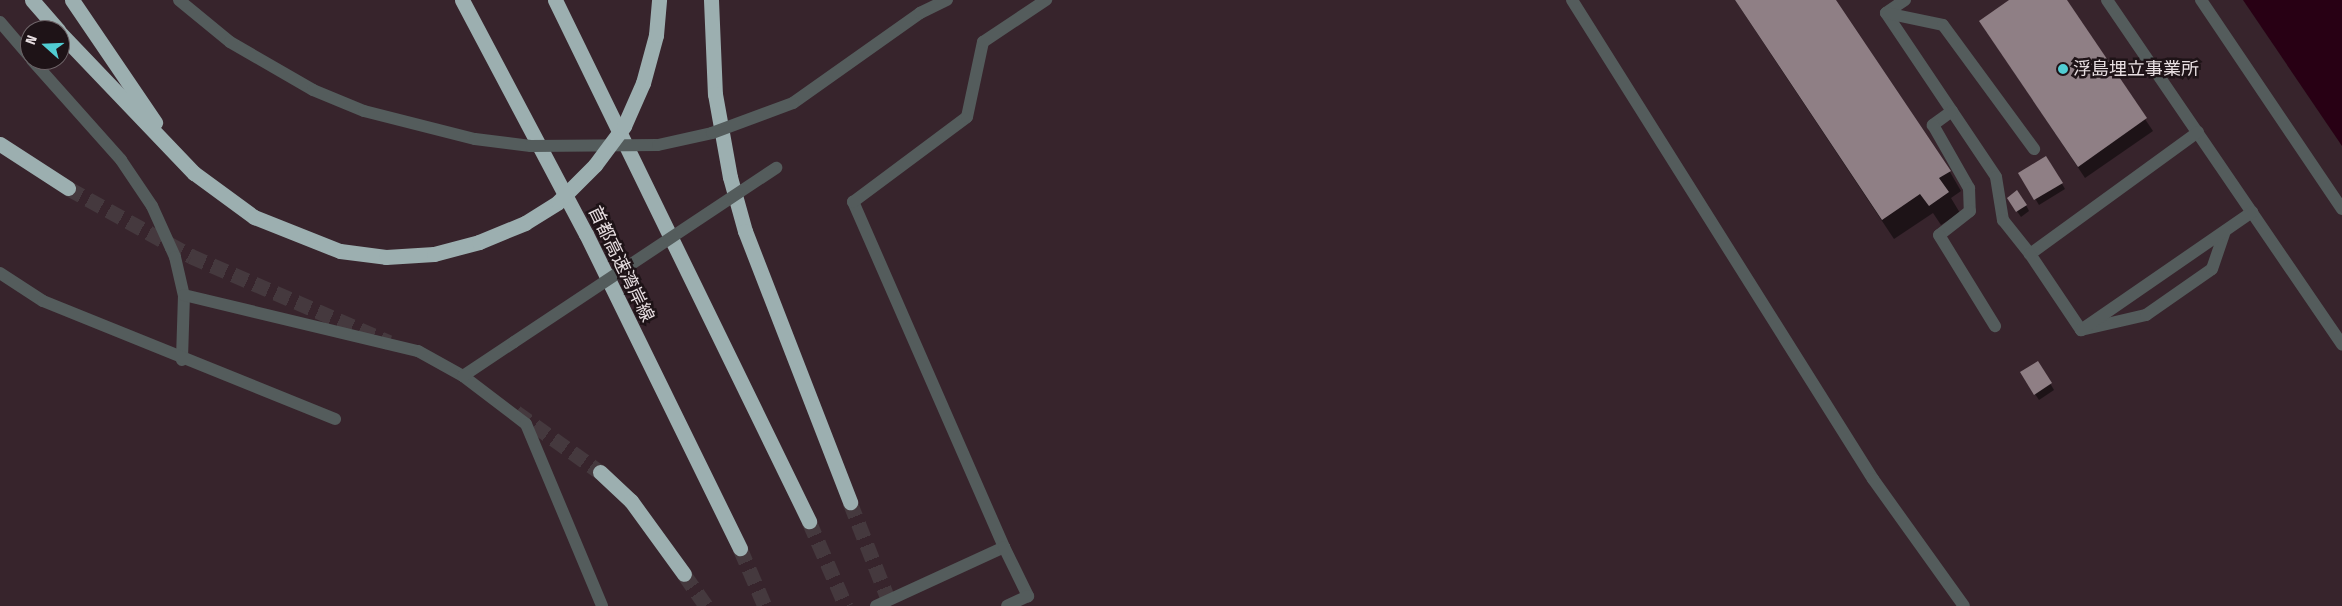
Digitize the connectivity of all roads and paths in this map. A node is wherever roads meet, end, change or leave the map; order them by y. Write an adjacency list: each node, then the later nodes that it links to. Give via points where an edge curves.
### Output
1 (32, 0): 15 (highway)
2 (72, 0): 25 (highway, via 136,97)
3 (178, 0): 8 (street, bridge, via 230,42 312,90 364,111 475,140 531,146 658,145 712,133 793,103 920,13)
4 (462, 0): 43 (highway, 首都高速湾岸線, via 586,234)
5 (554, 0): 41 (highway)
6 (659, 0): 25 (highway, bridge, via 656,35 643,82 624,126 595,165 558,202 526,223 479,242 434,254 386,257 340,250 254,217)
7 (711, 0): 40 (highway, via 715,94 732,186 745,231)
8 (947, 0)
9 (1046, 0): 42 (street, via 983,42 967,117 854,202)
10 (1572, 0): 48 (street, via 1873,479)
11 (1905, 0): 14 (street)
12 (2108, 0): 21 (street)
13 (2201, 0): 27 (street)
14 (1886, 14): 20 (street); 23 (street, via 1943,25)
15 (49, 20)
16 (0, 22): 18 (street)
17 (70, 43): 25 (highway)
18 (20, 46)
19 (41, 70): 32 (street, via 121,160 152,206 175,257)
20 (1952, 111): 30 (street, via 1996,177 2003,220); 33 (street, via 1933,125 1969,188 1970,211 1939,235)
21 (2198, 132): 28 (street); 30 (street)
22 (0, 144): 26 (highway)
23 (2034, 149)
24 (776, 168): 37 (street, bridge)
25 (194, 173)
26 (68, 188)
27 (2342, 209)
28 (2252, 212): 29 (street); 35 (street)
29 (2225, 231): 34 (street); 34 (street, via 2212,268 2146,315)
30 (2030, 254): 34 (street)
31 (0, 273): 36 (street, via 43,301)
32 (184, 295): 36 (street); 37 (street, via 418,351)
33 (1995, 326)
34 (2081, 330)
35 (2342, 345)
36 (182, 360): 38 (street)
37 (463, 376): 45 (street, via 526,424)
38 (334, 419)
39 (600, 472): 44 (highway, via 631,501)
40 (850, 502)
41 (809, 521)
42 (1004, 547): 46 (street); 47 (street, via 1028,596)
43 (740, 548)
44 (684, 574)
45 (602, 606)
46 (876, 606)
47 (1007, 606)
48 (1964, 606)

